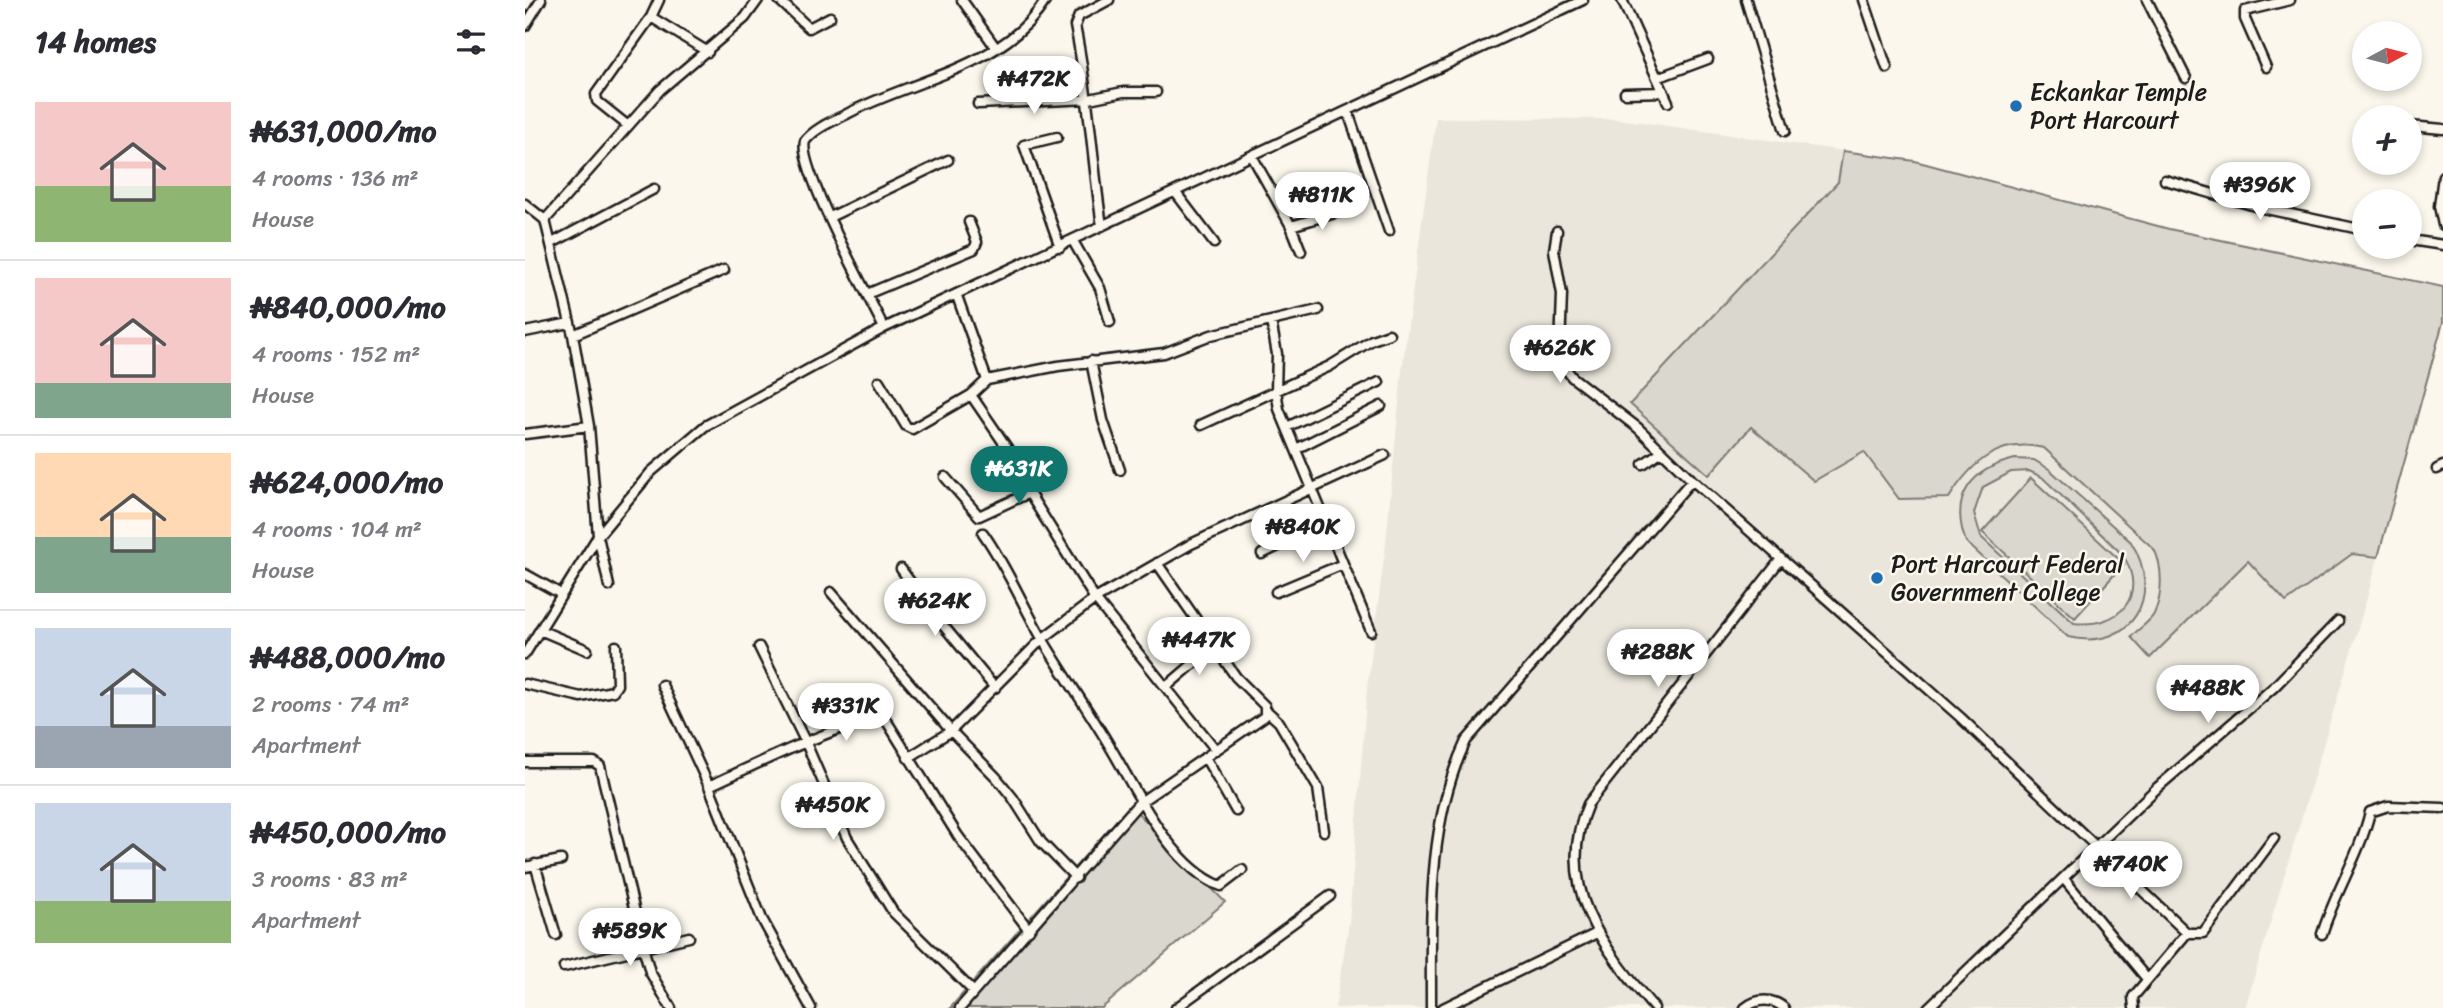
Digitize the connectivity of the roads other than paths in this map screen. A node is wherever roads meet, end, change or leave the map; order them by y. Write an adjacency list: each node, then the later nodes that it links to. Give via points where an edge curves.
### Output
1 (541, 0): 15 (street)
2 (659, 0): 16 (street)
3 (758, 0): 20 (street)
4 (779, 0): 17 (street, via 809,29)
5 (962, 0): 19 (street)
6 (1046, 0): 19 (street, via 1038,13)
7 (1109, 0): 29 (street, via 1076,20)
8 (1583, 0): 32 (street)
9 (1622, 0): 24 (street)
10 (1747, 0): 36 (street)
11 (1864, 0): 23 (street)
12 (2147, 0): 25 (street)
13 (2291, 0): 22 (street, via 2245,11)
14 (525, 7): 15 (street)
15 (534, 12): 18 (street)
16 (651, 17): 20 (street); 33 (street, via 596,94 597,101)
17 (830, 17)
18 (525, 26)
19 (996, 48): 46 (street, via 933,79 859,107 809,135 804,154)
20 (708, 52): 33 (street, via 660,90)
21 (1708, 59): 24 (street)
22 (2266, 67)
23 (1887, 68)
24 (1657, 78): 27 (street)
25 (2186, 78)
26 (1156, 92): 29 (street)
27 (1664, 92): 28 (street); 30 (street)
28 (1625, 93)
29 (1089, 99): 31 (street); 50 (street)
30 (1668, 103)
31 (978, 104)
32 (1348, 112): 38 (street); 53 (street)
33 (627, 125): 47 (street)
34 (2422, 127): 35 (street)
35 (2443, 128)
36 (1785, 131)
37 (1057, 137): 60 (street, via 1024,145)
38 (1252, 156): 43 (street); 51 (street)
39 (948, 160): 46 (street)
40 (2443, 176): 49 (street, via 2439,206)
41 (2165, 180): 52 (street)
42 (654, 189): 57 (street)
43 (1176, 193): 50 (street); 58 (street)
44 (525, 204): 47 (street)
45 (1345, 210): 51 (street)
46 (830, 217): 63 (street)
47 (545, 220): 57 (street)
48 (969, 222): 63 (street, via 977,247)
49 (2443, 225)
50 (1102, 226): 55 (street)
51 (1291, 226): 61 (street)
52 (2352, 227)
53 (1389, 231)
54 (1557, 232): 85 (street, via 1554,250 1562,294 1563,365)
55 (1073, 241): 60 (street); 66 (street, via 1100,288)
56 (2422, 242): 59 (street)
57 (552, 243): 68 (street)
58 (1214, 243)
59 (2443, 245)
60 (1060, 247): 64 (street)
61 (1301, 251)
62 (724, 270): 72 (street)
63 (867, 294): 69 (street)
64 (957, 296): 69 (street); 74 (street)
65 (1318, 310): 67 (street)
66 (1110, 321)
67 (1271, 321): 73 (street, via 1211,335 1164,353); 77 (street, via 1279,374)
68 (571, 323): 70 (street); 72 (street)
69 (884, 327): 95 (street, via 705,426 651,472)
70 (525, 332)
71 (1389, 334): 77 (street)
72 (573, 335): 81 (street)
73 (1091, 361): 74 (street); 88 (street, via 1103,420)
74 (987, 380): 78 (street)
75 (879, 381): 78 (street, via 908,429)
76 (1379, 382): 82 (street)
77 (1276, 390): 80 (street); 82 (street)
78 (971, 395): 92 (street, via 1012,455)
79 (1381, 406): 84 (street)
80 (1201, 425)
81 (589, 426): 83 (street); 95 (street)
82 (1287, 427): 84 (street)
83 (525, 434)
84 (1296, 449): 91 (street)
85 (1662, 451): 87 (street); 90 (street)
86 (1385, 455): 91 (street)
87 (1643, 464)
88 (1120, 470)
89 (945, 477): 92 (street, via 979,516)
90 (1692, 480): 97 (street); 156 (street, via 1466,741 1440,820)
91 (1312, 487): 93 (street); 98 (street)
92 (1028, 493): 106 (street)
93 (1326, 523): 96 (street); 99 (street)
94 (982, 533): 110 (street, via 1010,573)
95 (598, 536): 102 (street); 105 (street)
96 (1262, 554)
97 (1781, 559): 133 (street, via 1960,717); 142 (street, via 1588,804 1574,859 1578,887)
98 (1157, 564): 106 (street); 112 (street)
99 (1343, 564): 104 (street); 109 (street)
100 (901, 569): 119 (street)
101 (525, 574): 105 (street)
102 (609, 586)
103 (831, 592): 121 (street)
104 (1276, 592)
105 (561, 594): 108 (street)
106 (1095, 599): 110 (street); 118 (street)
107 (2338, 621): 133 (street, via 2274,687 2158,787)
108 (540, 630): 114 (street); 115 (street)
109 (1371, 631)
110 (1042, 639): 119 (street); 128 (street, via 1112,750)
111 (616, 646): 116 (street, via 617,685 613,691 582,697)
112 (1214, 646): 118 (street); 120 (street)
113 (759, 647): 122 (street)
114 (587, 650)
115 (525, 654)
116 (525, 684)
117 (663, 685): 127 (street)
118 (1166, 687): 123 (street)
119 (995, 688): 121 (street)
120 (1267, 711): 123 (street); 131 (street, via 1279,722 1318,788)
121 (951, 731): 125 (street); 138 (street, via 1013,797 1041,842)
122 (806, 743): 125 (street, via 878,717 886,720); 127 (street); 150 (street, via 847,838 893,912)
123 (1216, 750): 124 (street)
124 (1205, 757): 128 (street); 130 (street)
125 (908, 758): 141 (street)
126 (525, 762): 147 (street, via 594,762 600,766)
127 (709, 786): 151 (street, via 762,919)
128 (1139, 803): 137 (street, via 1192,867 1212,882 1221,886); 138 (street)
129 (2443, 808): 144 (street, via 2388,806 2370,812)
130 (1236, 811)
131 (1324, 831)
132 (2274, 838): 143 (street, via 2203,933)
133 (2096, 848): 139 (street); 143 (street)
134 (561, 860): 135 (street)
135 (535, 864): 136 (street); 145 (street)
136 (525, 867)
137 (1242, 870)
138 (1076, 878): 141 (street)
139 (2064, 879): 149 (street); 161 (street)
140 (1330, 895): 155 (street)
141 (1029, 930): 150 (street)
142 (1597, 933): 157 (street); 158 (street)
143 (2187, 933): 149 (street)
144 (2322, 934)
145 (556, 935)
146 (689, 937): 147 (street)
147 (643, 950): 148 (street); 152 (street)
148 (564, 967)
149 (2147, 979): 162 (street, via 2133,997)
150 (974, 992): 154 (street)
151 (809, 1007): 153 (street)
152 (671, 1008)
153 (797, 1008)
154 (960, 1008)
155 (1176, 1008)
156 (1431, 1008)
157 (1443, 1008)
158 (1654, 1008)
159 (1745, 1008): 160 (street, via 1763,1001)
160 (1784, 1008)
161 (1928, 1008)
162 (2134, 1008)

